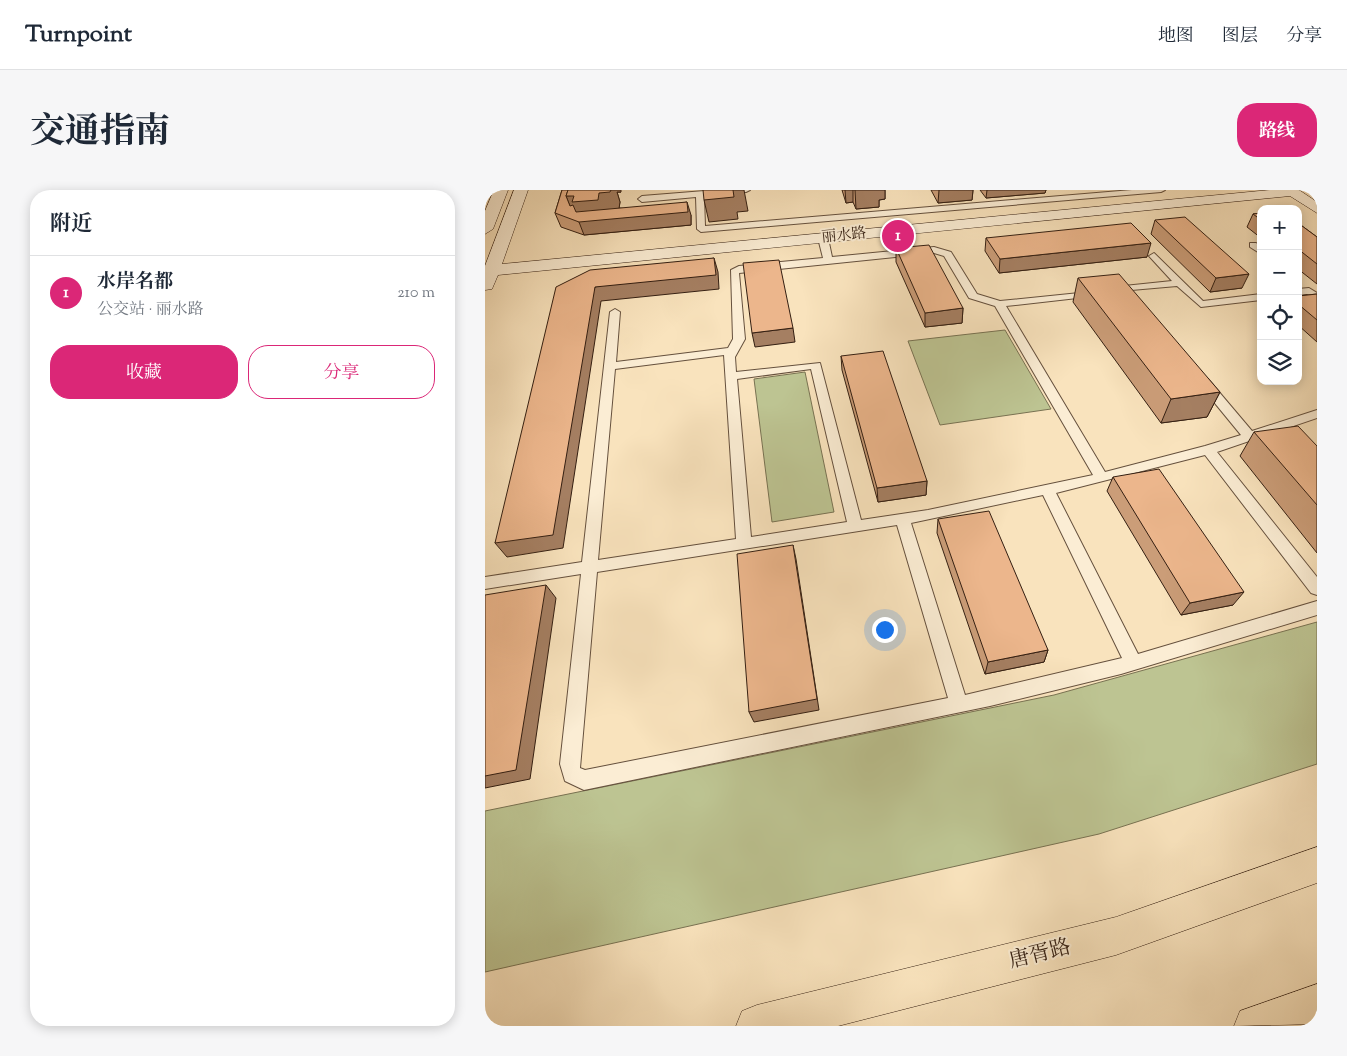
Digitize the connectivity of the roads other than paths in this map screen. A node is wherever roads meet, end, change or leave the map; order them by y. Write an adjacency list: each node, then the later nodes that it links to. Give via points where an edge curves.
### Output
1 (501, 190): 9 (street)
2 (521, 190): 13 (street)
3 (746, 190): 6 (lane)
4 (1161, 190): 6 (lane, via 701,229)
5 (1291, 191): 8 (street); 10 (street, 丽水路)
6 (700, 194): 7 (lane)
7 (642, 199)
8 (1317, 209)
9 (485, 229)
10 (823, 238): 12 (lane); 13 (street, 丽水路)
11 (1154, 256): 14 (lane)
12 (828, 260): 17 (lane, via 934,250 948,254 973,296); 19 (lane, via 734,272 739,339)
13 (488, 270): 15 (street)
14 (1179, 283): 16 (lane, via 1201,304); 17 (lane)
15 (485, 289)
16 (1257, 297)
17 (999, 304): 26 (lane)
18 (615, 312): 20 (lane)
19 (732, 351): 20 (lane); 22 (lane, via 729,357)
20 (611, 366): 31 (lane)
21 (1193, 370): 24 (lane)
22 (731, 376): 29 (lane, via 817,365); 30 (lane)
23 (1317, 414): 24 (lane)
24 (1249, 436): 25 (lane)
25 (1208, 450): 26 (lane); 33 (lane)
26 (1101, 477): 27 (lane)
27 (1047, 490): 28 (lane); 35 (lane)
28 (902, 519): 29 (lane); 36 (lane)
29 (855, 526): 30 (lane)
30 (744, 542): 31 (lane)
31 (590, 566): 32 (lane); 36 (lane, via 571,764 572,774 584,780)
32 (485, 583)
33 (1317, 589)
34 (1317, 608): 35 (lane)
35 (1133, 662): 36 (lane)
36 (959, 705)
37 (1317, 865): 39 (main road, 唐胥路, via 1115,936)
38 (1317, 1004): 40 (main road)
39 (757, 1026)
40 (1255, 1026)

